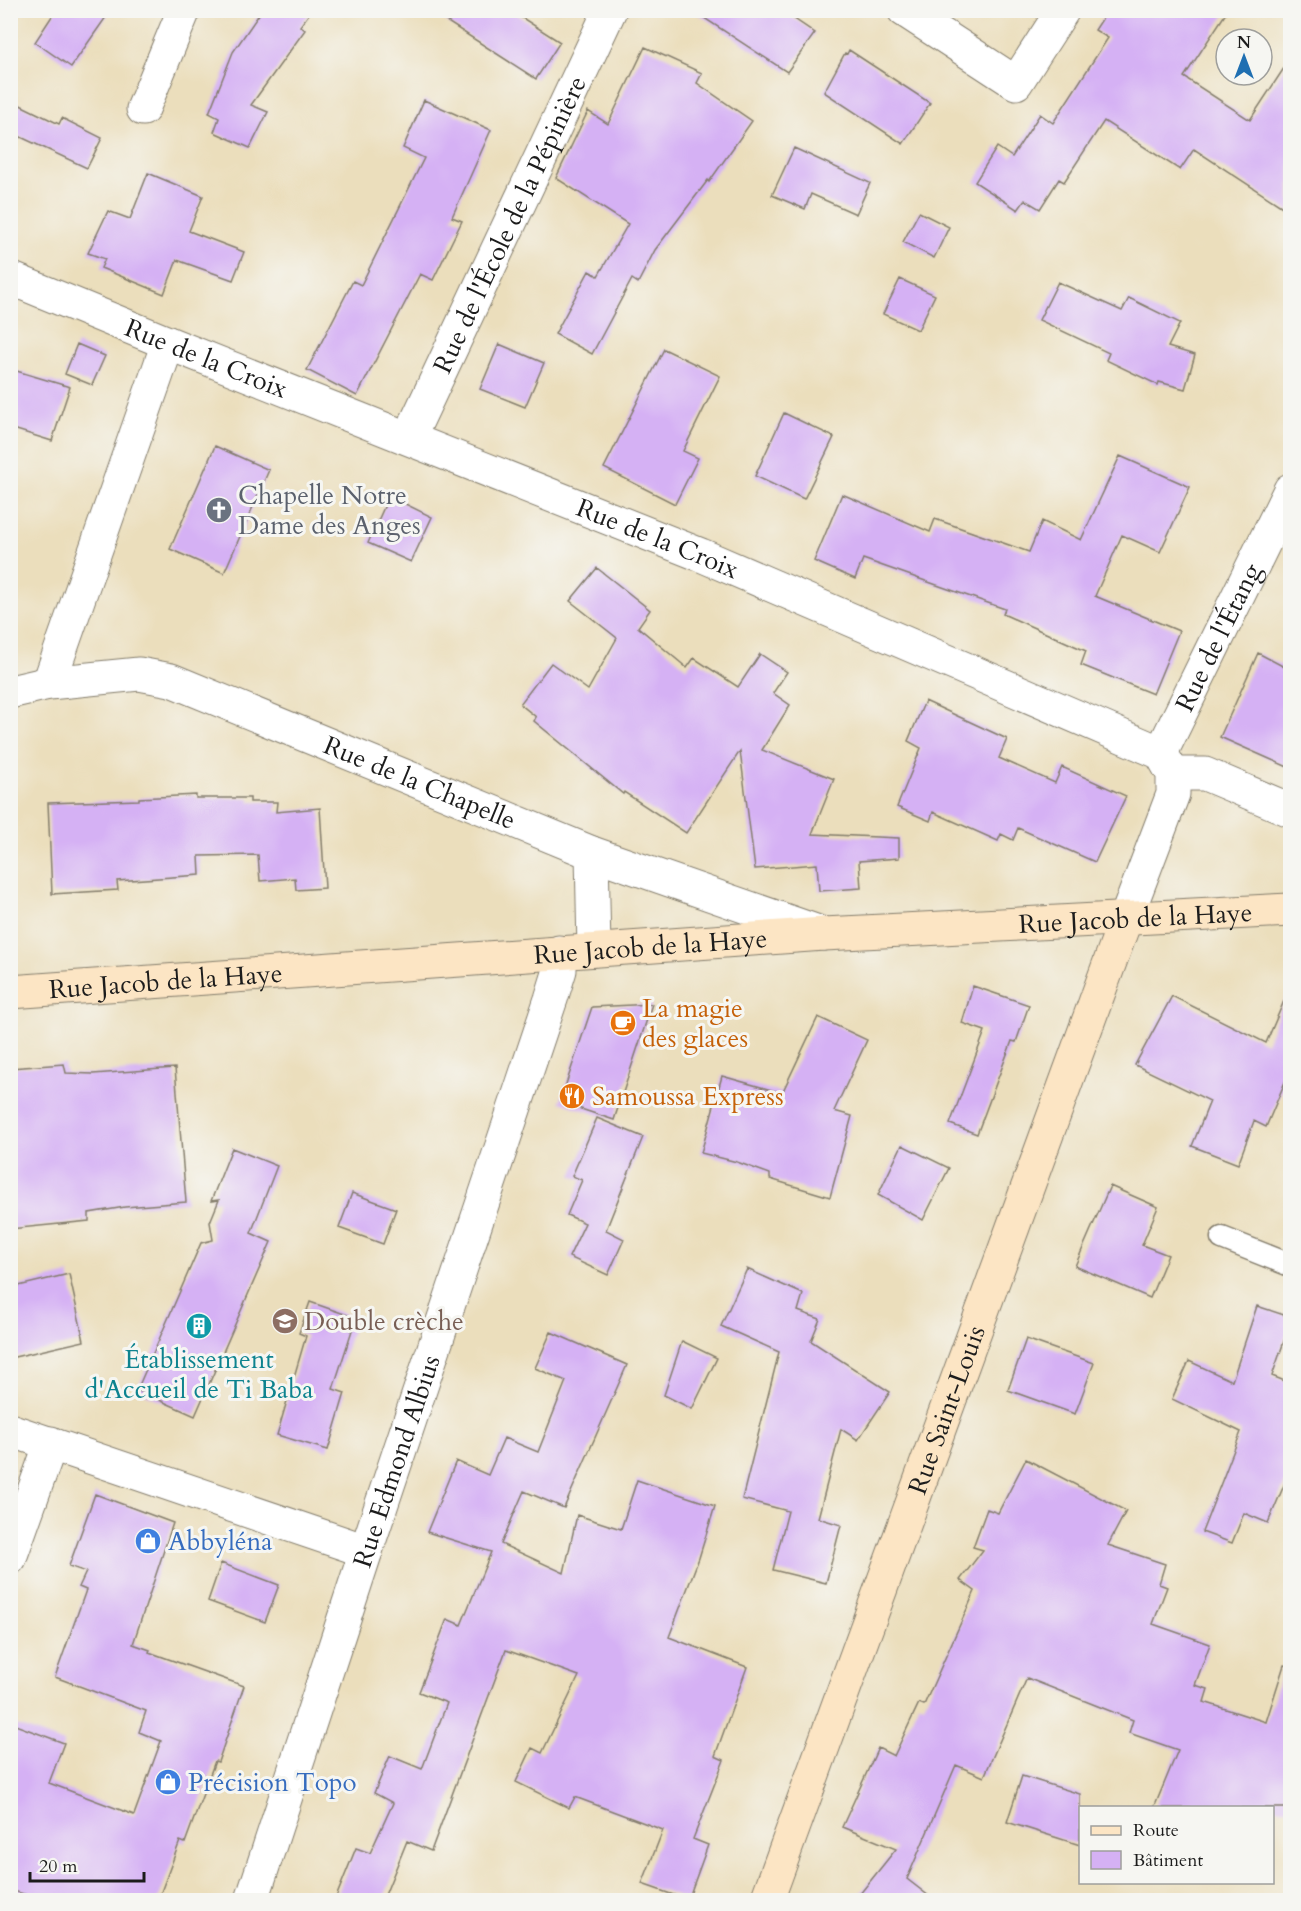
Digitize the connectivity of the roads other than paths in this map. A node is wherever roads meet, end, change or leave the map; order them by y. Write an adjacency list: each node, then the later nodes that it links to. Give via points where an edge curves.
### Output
1 (184, 10): 5 (street)
2 (904, 10): 3 (street, via 1016,83)
3 (1063, 10)
4 (609, 11): 8 (street, Rue de l'École de la Pépinière)
5 (143, 109)
6 (10, 278): 7 (street, Rue de la Croix)
7 (168, 343): 8 (street, Rue de la Croix); 10 (street)
8 (409, 438): 12 (street, Rue de la Croix, via 701,555)
9 (1290, 490): 12 (street, Rue de l'Étang)
10 (49, 683): 11 (street, Rue de la Chapelle); 14 (street, Rue de la Chapelle, via 139,674 171,680)
11 (10, 692)
12 (1167, 764): 13 (street, Rue de la Croix, via 1205,774); 16 (street, Rue de l'Étang, via 1173,794)
13 (1290, 810)
14 (592, 854): 17 (street, Rue de la Chapelle); 18 (street)
15 (1290, 910): 16 (main road, Rue Jacob de la Haye)
16 (1126, 918): 17 (main road, Rue Jacob de la Haye); 28 (main road, Rue Saint-Louis)
17 (824, 934): 18 (main road, Rue Jacob de la Haye)
18 (594, 950): 19 (main road, Rue Jacob de la Haye)
19 (559, 952): 20 (main road, Rue Jacob de la Haye); 25 (street, Rue Edmond Albius, via 560,970 551,999)
20 (10, 992)
21 (1222, 1238): 22 (lane)
22 (1290, 1265)
23 (10, 1430): 24 (street)
24 (51, 1443): 25 (street); 26 (street)
25 (366, 1551): 27 (street, Rue Edmond Albius)
26 (10, 1558)
27 (252, 1900)
28 (767, 1900)

